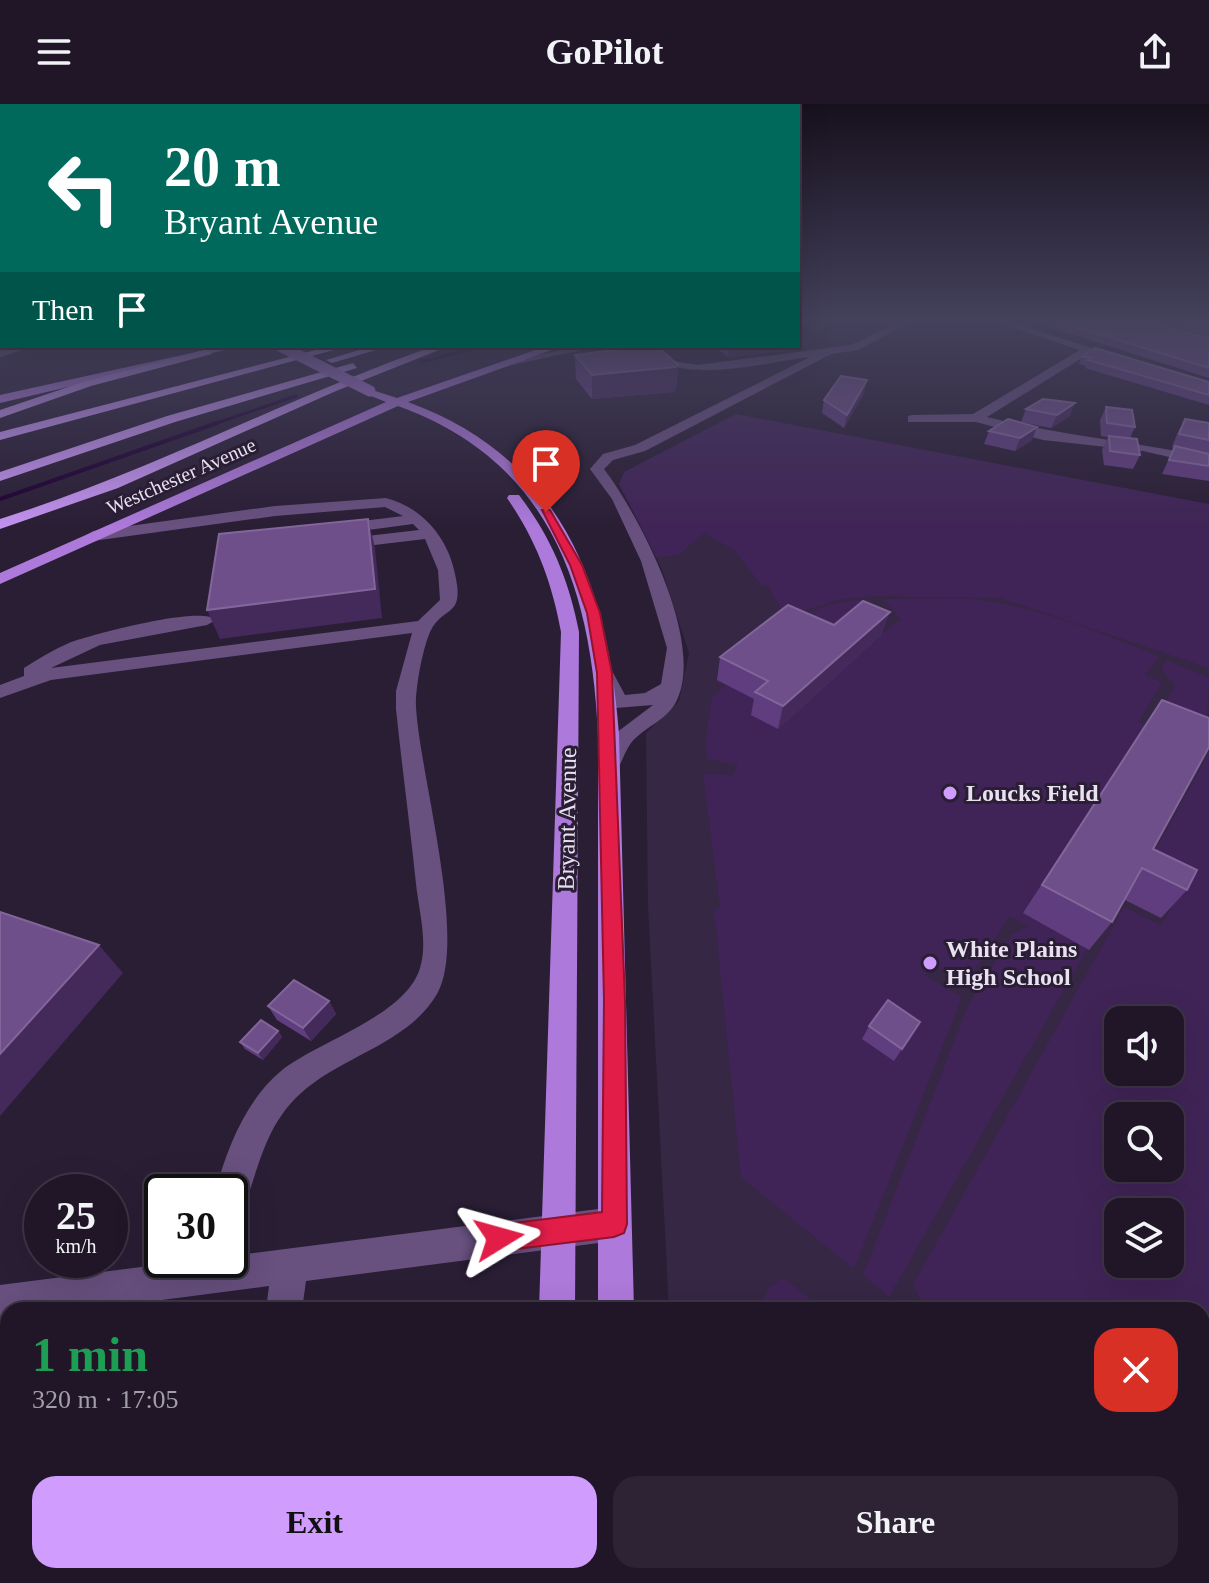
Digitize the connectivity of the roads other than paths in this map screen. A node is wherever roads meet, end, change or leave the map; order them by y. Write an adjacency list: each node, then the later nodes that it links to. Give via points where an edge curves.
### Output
1 (44, 389): 11 (main road)
2 (72, 389): 13 (highway)
3 (180, 389): 17 (highway)
4 (233, 389): 16 (highway)
5 (273, 389): 21 (highway)
6 (332, 389): 23 (highway, via 129,480)
7 (366, 389): 12 (main road, Bryant Avenue, bridge)
8 (445, 389): 12 (main road)
9 (751, 389): 30 (street, via 613,467 612,486 665,606 676,648)
10 (1024, 389): 14 (street)
11 (0, 399)
12 (400, 410): 25 (main road, Westchester Avenue, via 355,420); 29 (main road, Bryant Avenue, via 408,405 480,447 546,512 576,565 593,613); 35 (main road, Bryant Avenue, via 467,453 510,492 541,537 564,597 571,673)
13 (0, 414)
14 (976, 418): 15 (street); 20 (street, via 1043,436 1143,447)
15 (912, 419)
16 (121, 421)
17 (0, 436)
18 (55, 442): 19 (highway)
19 (0, 461)
20 (1209, 462)
21 (0, 477)
22 (413, 519): 24 (street); 24 (street, via 324,538); 25 (street, via 397,505 379,502)
23 (0, 524)
24 (430, 534): 28 (street, via 439,547 450,593 442,611)
25 (93, 536): 26 (main road, Westchester Avenue)
26 (0, 579)
27 (207, 620): 31 (street, via 74,646)
28 (423, 626): 31 (street, via 47,674); 33 (street, via 406,709 436,941 430,981 395,1018 316,1064 274,1099 246,1146)
29 (604, 673): 30 (street, via 623,703 650,699); 32 (main road, Bryant Avenue)
30 (671, 686): 32 (street, via 662,708 623,738)
31 (8, 688)
32 (609, 765): 34 (main road, Bryant Avenue)
33 (238, 1174)
34 (614, 1224): 35 (street); 43 (main road, Bryant Avenue)
35 (559, 1230): 36 (street); 42 (main road, Bryant Avenue)
36 (290, 1266): 37 (street); 41 (street)
37 (248, 1267)
38 (190, 1278): 39 (street)
39 (135, 1298): 40 (street)
40 (27, 1302)
41 (285, 1302)
42 (557, 1302)
43 (616, 1302)

